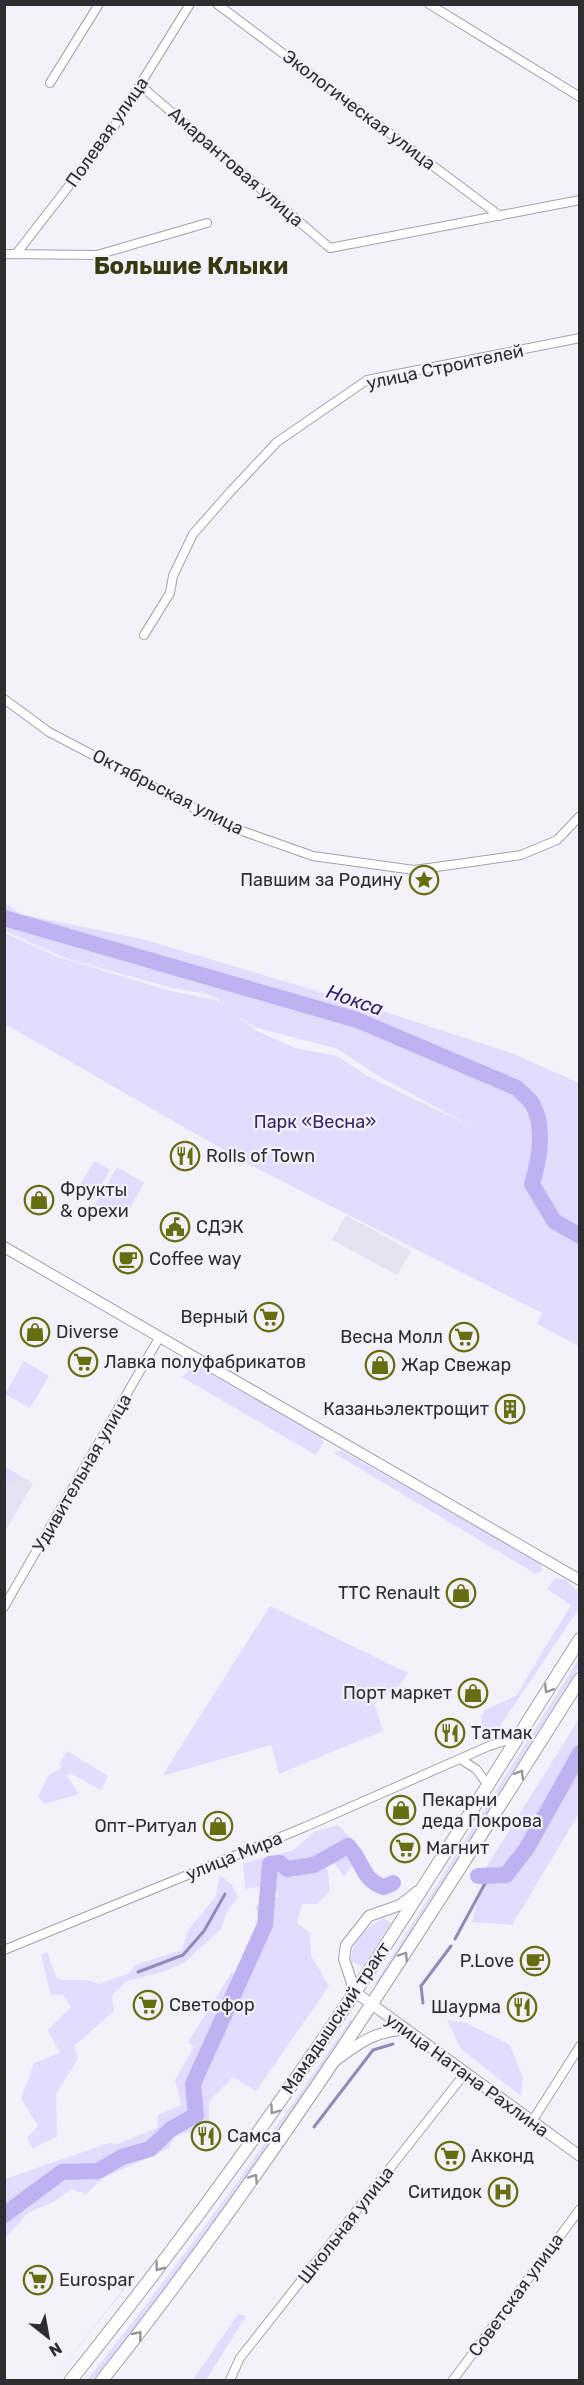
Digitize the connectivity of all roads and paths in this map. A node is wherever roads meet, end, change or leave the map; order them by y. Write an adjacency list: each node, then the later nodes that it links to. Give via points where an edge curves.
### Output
1 (99, 4): 5 (street)
2 (190, 4): 6 (street, Полевая улица)
3 (218, 4): 9 (street, Экологическая улица)
4 (429, 4): 7 (street)
5 (50, 83)
6 (141, 86): 9 (street, Амарантовая улица, via 330,248); 12 (street, Полевая улица)
7 (579, 97)
8 (579, 200): 9 (street)
9 (500, 216)
10 (207, 223): 12 (street, via 97,255)
11 (4, 254): 12 (street)
12 (16, 254)
13 (579, 338): 14 (street, улица Строителей, via 367,380 277,442 193,534 173,576 170,593)
14 (144, 635)
15 (4, 699): 16 (street, Октябрьская улица, via 49,732 228,826 313,856 414,870 465,864 521,855 557,840)
16 (579, 816)
17 (4, 1247): 18 (street)
18 (159, 1338): 19 (street); 20 (street, Удивительная улица)
19 (579, 1580)
20 (4, 1607)
21 (579, 1639): 23 (main road, Мамадышский тракт, one-way to 23)
22 (579, 1679): 29 (main road, Мамадышский тракт, one-way to 22)
23 (517, 1737): 24 (street, улица Мира); 25 (main road, Мамадышский тракт)
24 (462, 1760): 25 (street, via 476,1769); 27 (street, улица Мира)
25 (488, 1785): 26 (main road, Мамадышский тракт)
26 (423, 1887): 28 (main road, Мамадышский тракт); 28 (street, via 400,1905 369,1916 346,1944 345,1959)
27 (4, 1950)
28 (355, 1992): 29 (street, улица Натана Рахлина); 37 (main road, Мамадышский тракт, one-way to 37, via 243,2155)
29 (372, 2005): 30 (street, улица Натана Рахлина); 32 (main road, Мамадышский тракт)
30 (407, 2030): 32 (street, via 373,2036); 33 (street, улица Натана Рахлина)
31 (579, 2046): 34 (street)
32 (332, 2064): 38 (main road, Мамадышский тракт, one-way to 32, via 242,2197)
33 (466, 2072): 34 (street, улица Натана Рахлина); 39 (street, Школьная улица, via 240,2358)
34 (531, 2123): 35 (street, улица Натана Рахлина)
35 (579, 2156)
36 (579, 2209): 40 (street, Советская улица)
37 (71, 2380)
38 (102, 2380)
39 (230, 2380)
40 (453, 2380)

